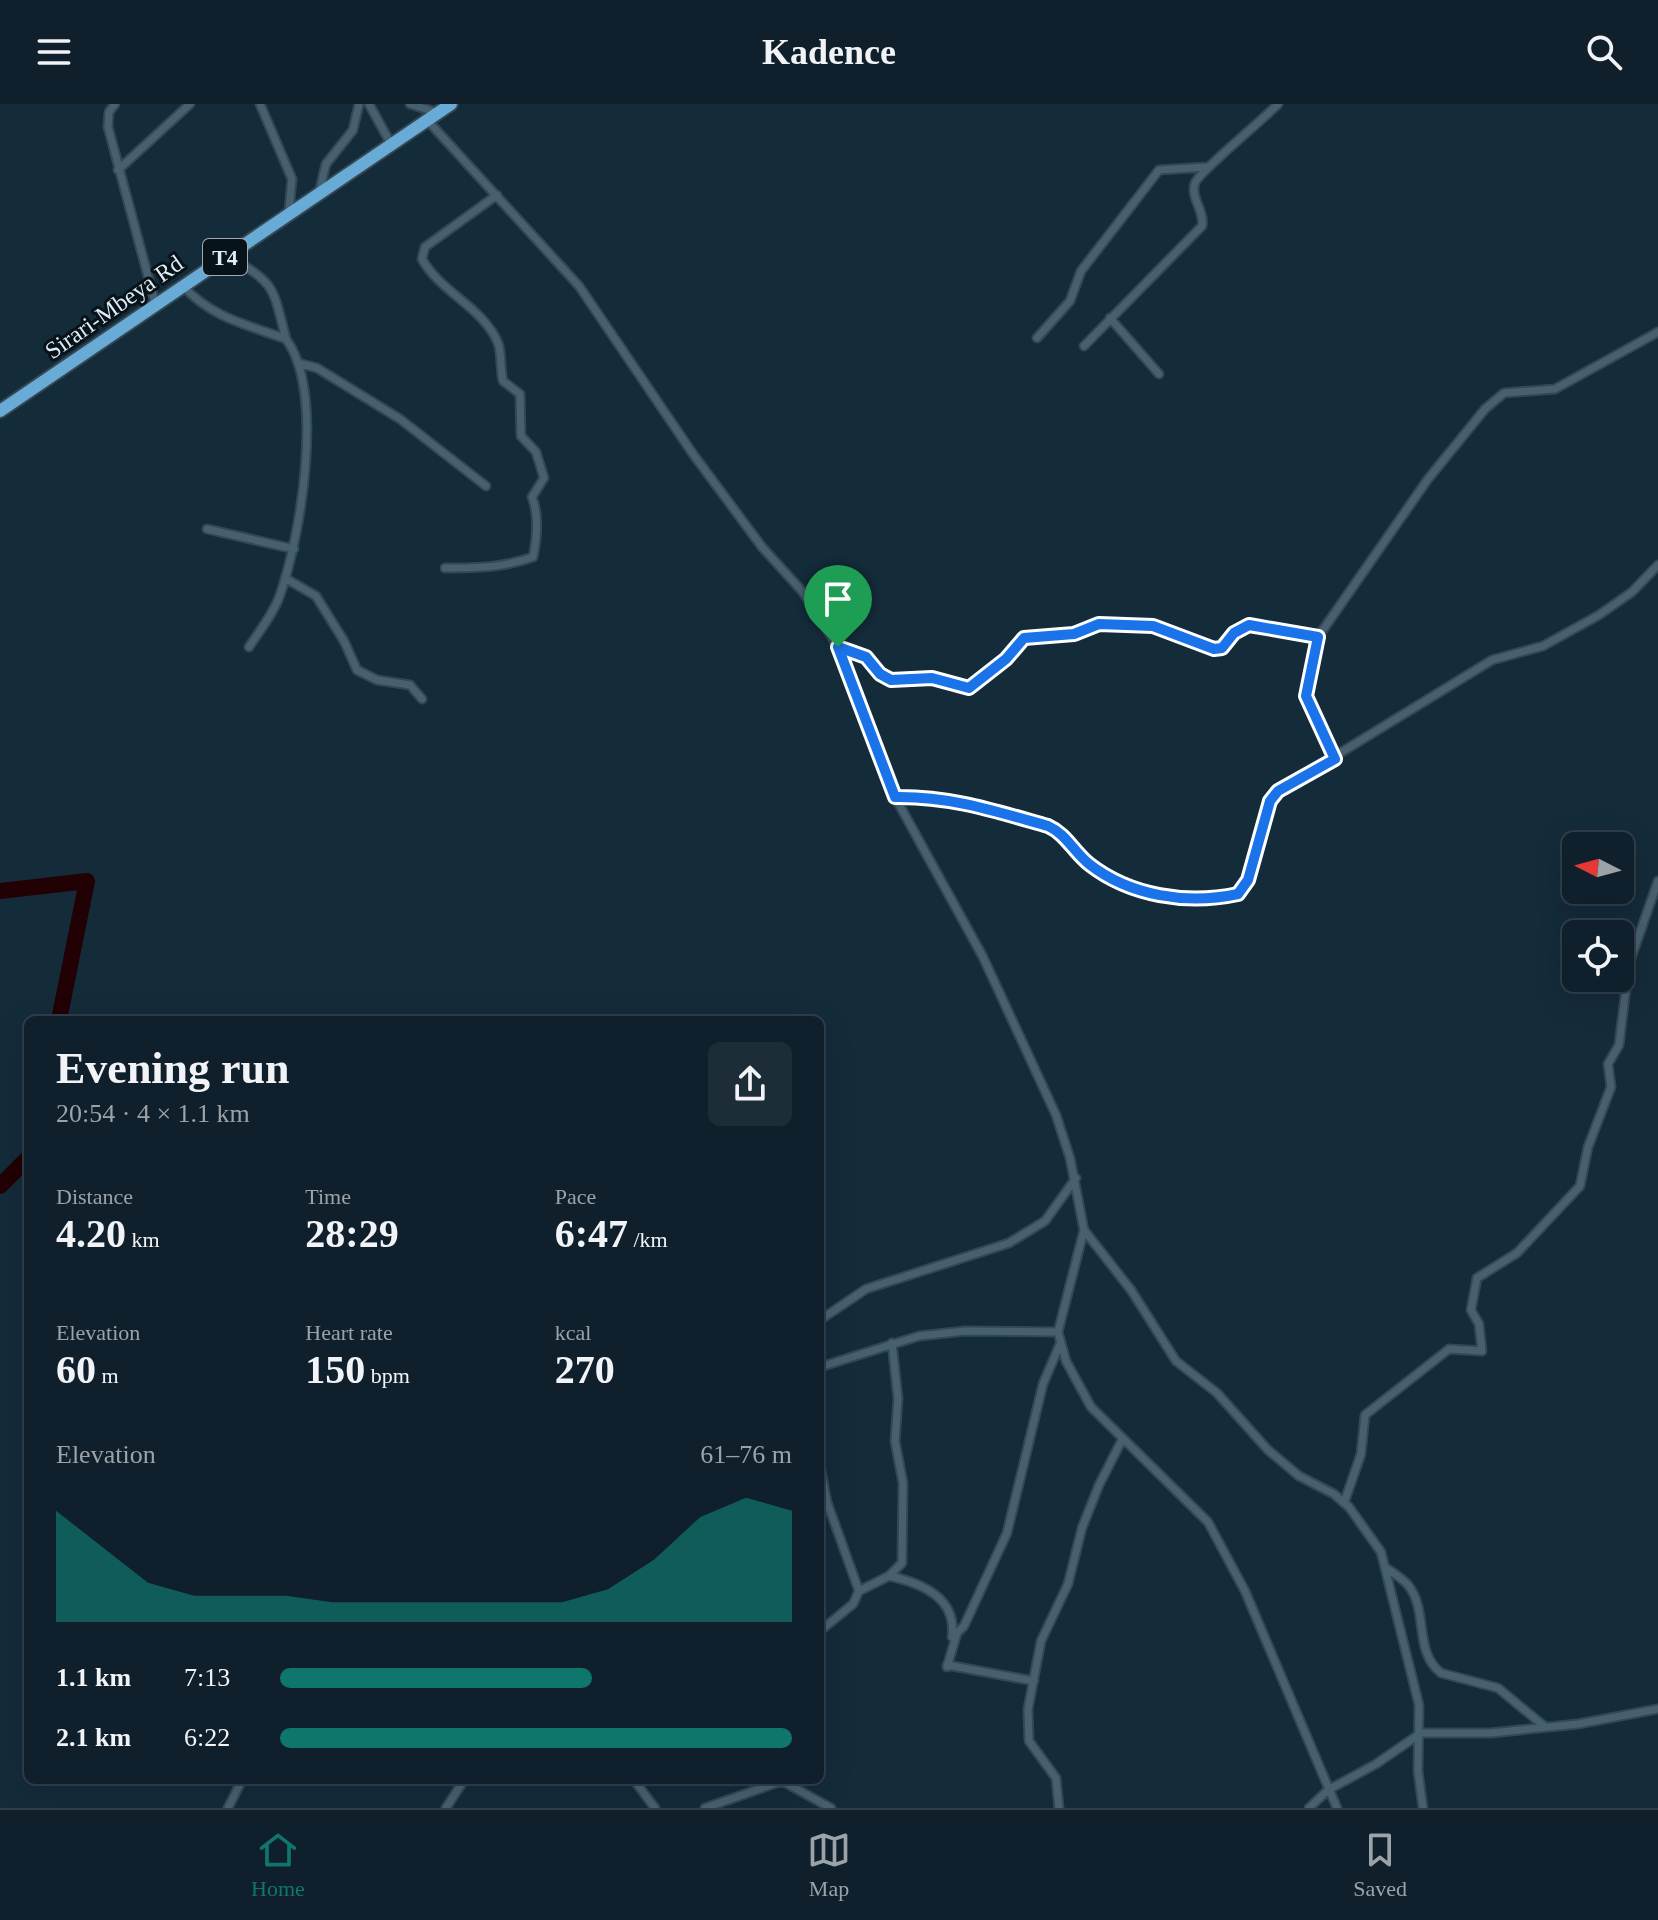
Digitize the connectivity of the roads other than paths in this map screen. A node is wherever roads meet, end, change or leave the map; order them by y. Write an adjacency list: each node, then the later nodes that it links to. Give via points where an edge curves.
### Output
1 (115, 104): 12 (street, via 108,127)
2 (190, 104): 12 (street)
3 (260, 104): 15 (street, via 292,179)
4 (359, 104): 13 (street, via 353,130 326,164)
5 (369, 104): 10 (street)
6 (410, 104): 9 (street)
7 (451, 104): 9 (highway, Sirari-Mbeya Rd / T4)
8 (1278, 104): 11 (street)
9 (433, 113): 10 (highway, Sirari-Mbeya Rd / T4); 14 (street)
10 (391, 144): 13 (highway, Sirari-Mbeya Rd / T4)
11 (1209, 166): 19 (street, via 1195,184 1202,226); 21 (street, via 1159,170 1081,271 1070,301)
12 (118, 170): 18 (street)
13 (319, 193): 15 (highway, Sirari-Mbeya Rd / T4)
14 (497, 195): 31 (street, via 425,247 422,259 430,274 487,327 498,344 503,381 520,394 521,436 536,452 544,478 532,497 535,546 533,557 509,565); 35 (street, via 579,286 693,454 802,591)
15 (289, 211): 16 (highway, Sirari-Mbeya Rd / T4)
16 (227, 255): 17 (highway, Sirari-Mbeya Rd / T4); 22 (street, via 273,289)
17 (182, 285): 18 (highway, Sirari-Mbeya Rd / T4); 22 (street, via 214,314)
18 (156, 307): 26 (highway, Sirari-Mbeya Rd / T4)
19 (1110, 318): 23 (street); 25 (street)
20 (1658, 332): 33 (street, via 1555,389 1504,393 1485,409 1428,479)
21 (1037, 338)
22 (286, 339): 24 (street)
23 (1084, 346)
24 (298, 363): 27 (street, via 317,368 400,419); 29 (street, via 306,460)
25 (1159, 374)
26 (0, 411)
27 (486, 486)
28 (207, 529): 29 (street)
29 (294, 549): 32 (street)
30 (1658, 565): 37 (street, via 1599,615 1543,646 1492,660)
31 (445, 568)
32 (285, 578): 34 (street, via 276,604); 36 (street, via 316,596 357,670 377,680 410,685)
33 (1318, 637): 35 (street, via 1249,625 1214,649 1153,626 1099,624 1074,634 1024,638 969,688 932,678 891,680 866,657); 37 (street, via 1306,696)
34 (249, 647)
35 (838, 647): 38 (street)
36 (422, 699)
37 (1335, 759): 38 (street, via 1278,791 1270,801 1245,887 1229,896 1147,893 1088,863 1048,826 935,796)
38 (895, 797): 40 (street, via 983,957 1056,1115)
39 (1658, 881): 49 (street, via 1629,964 1619,1045 1608,1064 1611,1087 1588,1147 1580,1186 1517,1253 1477,1278 1471,1310 1479,1324 1482,1351 1449,1349 1365,1415 1361,1454)
40 (1076, 1178): 41 (street); 42 (street, via 1045,1221 1009,1243 866,1289)
41 (1084, 1230): 43 (street); 49 (street, via 1176,1361 1217,1393 1268,1450)
42 (824, 1317)
43 (1058, 1332): 44 (street, via 965,1331); 45 (street)
44 (892, 1343): 46 (street); 51 (street, via 903,1558)
45 (1060, 1343): 47 (street, via 1083,1396); 54 (street, via 1043,1384 1007,1533 957,1633)
46 (824, 1366)
47 (1122, 1440): 55 (street, via 1082,1528 1068,1584 1041,1641); 65 (street, via 1208,1522 1245,1591)
48 (824, 1503): 52 (street)
49 (1344, 1503): 50 (street)
50 (1388, 1569): 57 (street, via 1414,1596 1421,1637 1434,1667 1498,1688); 58 (street)
51 (889, 1576): 52 (street); 54 (street, via 927,1589 949,1608 954,1624)
52 (859, 1591): 53 (street, via 853,1604)
53 (824, 1628)
54 (947, 1667): 55 (street)
55 (1034, 1681): 72 (street, via 1029,1741 1056,1778)
56 (1658, 1709): 57 (street)
57 (1545, 1727): 58 (street)
58 (1421, 1733): 65 (street); 75 (street, via 1418,1771)
59 (240, 1784): 67 (street)
60 (461, 1784): 68 (street)
61 (637, 1784): 69 (street)
62 (773, 1784): 70 (street)
63 (788, 1784): 66 (street)
64 (802, 1784): 66 (street)
65 (1328, 1790): 73 (street); 74 (street)
66 (806, 1793): 71 (street)
67 (228, 1808)
68 (446, 1808)
69 (655, 1808)
70 (705, 1808)
71 (831, 1808)
72 (1059, 1808)
73 (1309, 1808)
74 (1337, 1808)
75 (1423, 1808)

